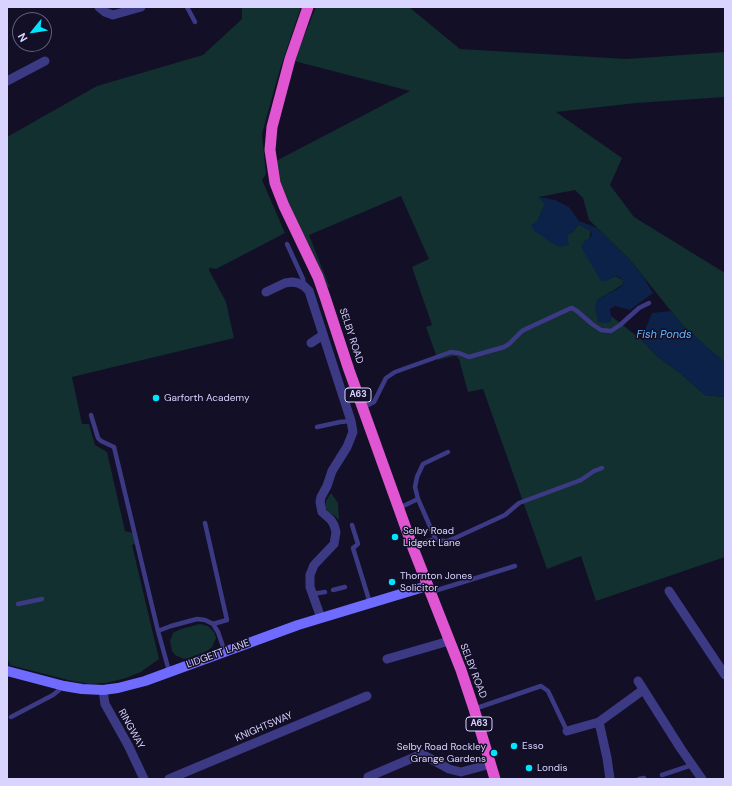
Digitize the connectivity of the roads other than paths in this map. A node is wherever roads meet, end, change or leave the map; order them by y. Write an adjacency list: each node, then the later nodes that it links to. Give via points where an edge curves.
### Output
1 (99, 7): 2 (street, via 113,15)
2 (141, 7)
3 (187, 7): 5 (lane)
4 (308, 7): 14 (highway, SELBY ROAD / A63, via 297,35 272,127 272,173 284,206 320,284)
5 (195, 22)
6 (45, 61): 7 (street)
7 (7, 81)
8 (286, 244): 9 (lane)
9 (304, 286): 10 (street, via 292,282 285,283); 12 (street, via 309,291)
10 (266, 292)
11 (649, 303): 14 (lane, via 638,308 611,331 601,330 575,309 569,309 522,331 504,347 469,357 451,352 395,372 386,378 374,402)
12 (323, 335): 13 (street); 16 (street)
13 (311, 343)
14 (362, 408): 21 (highway, SELBY ROAD / A63)
15 (91, 415): 38 (lane, via 98,438 114,447)
16 (351, 421): 17 (lane); 32 (street, via 353,432 350,441 332,471 321,497 320,507 334,526 336,538 334,544 311,570 309,581)
17 (317, 427)
18 (448, 452): 20 (lane, via 423,464 415,487)
19 (602, 468): 24 (lane, via 581,480 519,503 505,515 455,538 447,541)
20 (418, 499): 21 (lane); 24 (lane)
21 (399, 508): 25 (highway, SELBY ROAD / A63)
22 (205, 523): 37 (lane, via 228,620)
23 (352, 525): 34 (lane, via 358,544 353,548)
24 (436, 540): 25 (lane)
25 (413, 548): 28 (highway, SELBY ROAD / A63)
26 (515, 566): 28 (lane)
27 (345, 587): 29 (lane)
28 (428, 589): 34 (main road, LIDGETT LANE); 39 (highway, SELBY ROAD / A63)
29 (333, 590)
30 (669, 591): 44 (street)
31 (325, 592): 32 (lane)
32 (312, 594): 36 (street)
33 (42, 599): 35 (lane)
34 (370, 603): 36 (main road, LIDGETT LANE)
35 (18, 604)
36 (321, 618): 40 (main road, LIDGETT LANE)
37 (213, 624): 38 (lane, via 197,619); 40 (lane)
38 (158, 631): 43 (lane)
39 (449, 641): 41 (street, SELBY ROAD); 50 (highway, SELBY ROAD / A63)
40 (225, 652): 43 (main road, LIDGETT LANE)
41 (387, 659)
42 (7, 671): 46 (main road, LIDGETT LANE)
43 (169, 671): 47 (main road, LIDGETT LANE, via 132,684)
44 (725, 675)
45 (638, 681): 48 (street)
46 (64, 686): 47 (main road, LIDGETT LANE); 51 (lane, via 53,695)
47 (103, 690): 57 (street, RINGWAY, via 105,704)
48 (643, 690): 52 (street); 55 (street)
49 (367, 696): 58 (street, KNIGHTSWAY)
50 (474, 709): 53 (lane, via 540,686 548,691); 54 (highway, SELBY ROAD / A63)
51 (11, 717)
52 (599, 722): 53 (street); 61 (street)
53 (567, 731)
54 (491, 764): 59 (street, via 461,772 449,769 422,754); 60 (highway, SELBY ROAD / A63)
55 (692, 765): 56 (lane); 62 (street)
56 (662, 775)
57 (144, 779)
58 (170, 779)
59 (368, 779)
60 (495, 779)
61 (610, 779)
62 (702, 779)

